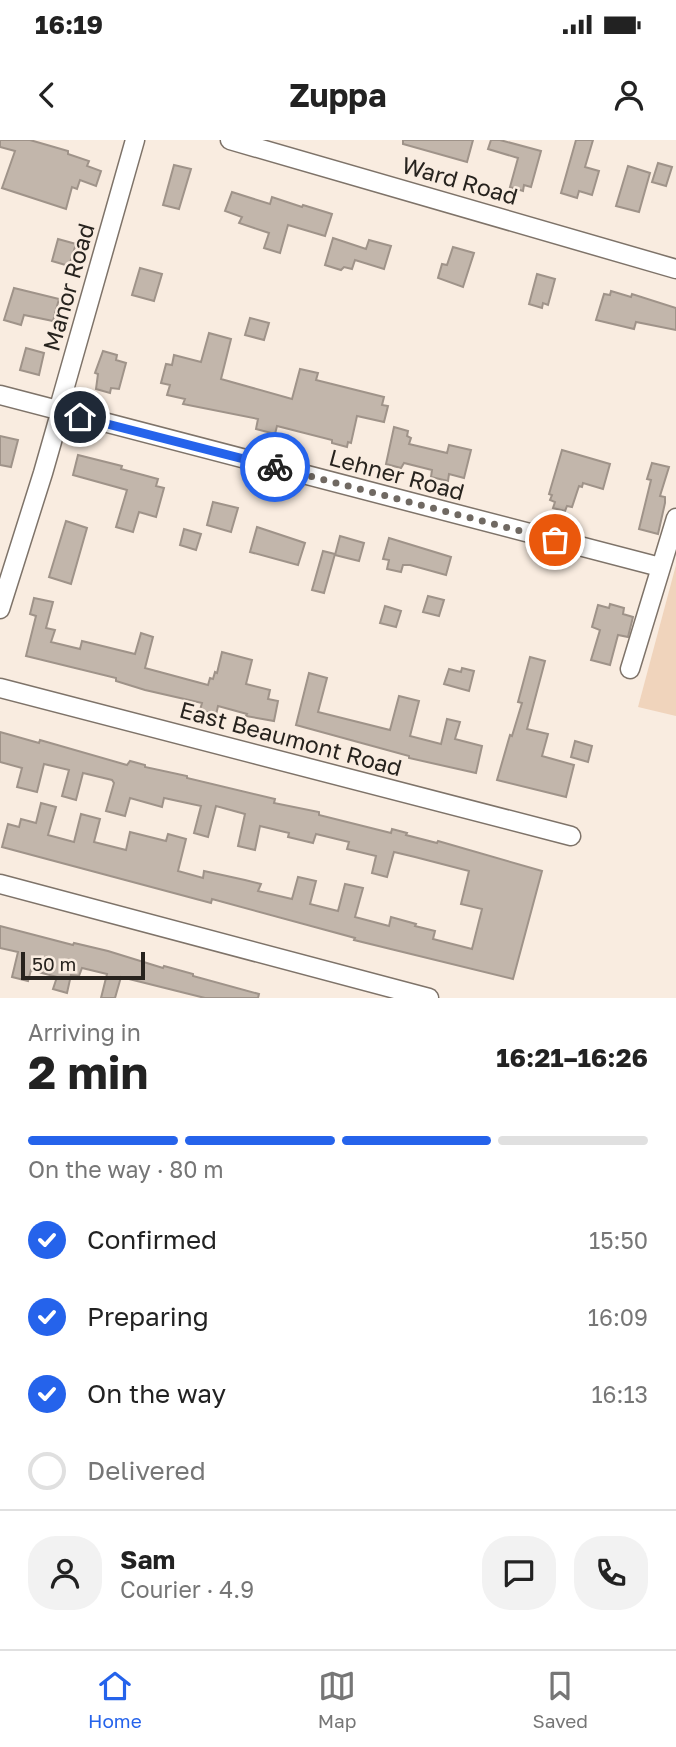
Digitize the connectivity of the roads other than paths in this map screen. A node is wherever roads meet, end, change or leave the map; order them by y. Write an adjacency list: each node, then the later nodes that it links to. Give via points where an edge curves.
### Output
1 (135, 140): 5 (street, Manor Road)
2 (230, 140): 3 (street, Ward Road)
3 (676, 269)
4 (0, 396): 5 (street, Lehner Road)
5 (59, 411): 7 (street, Lehner Road); 8 (street, Manor Road)
6 (676, 518): 7 (street)
7 (660, 567): 9 (street)
8 (0, 609)
9 (630, 669)
10 (0, 688): 11 (street, East Beaumont Road)
11 (570, 836)
12 (0, 884): 13 (street)
13 (429, 998)

